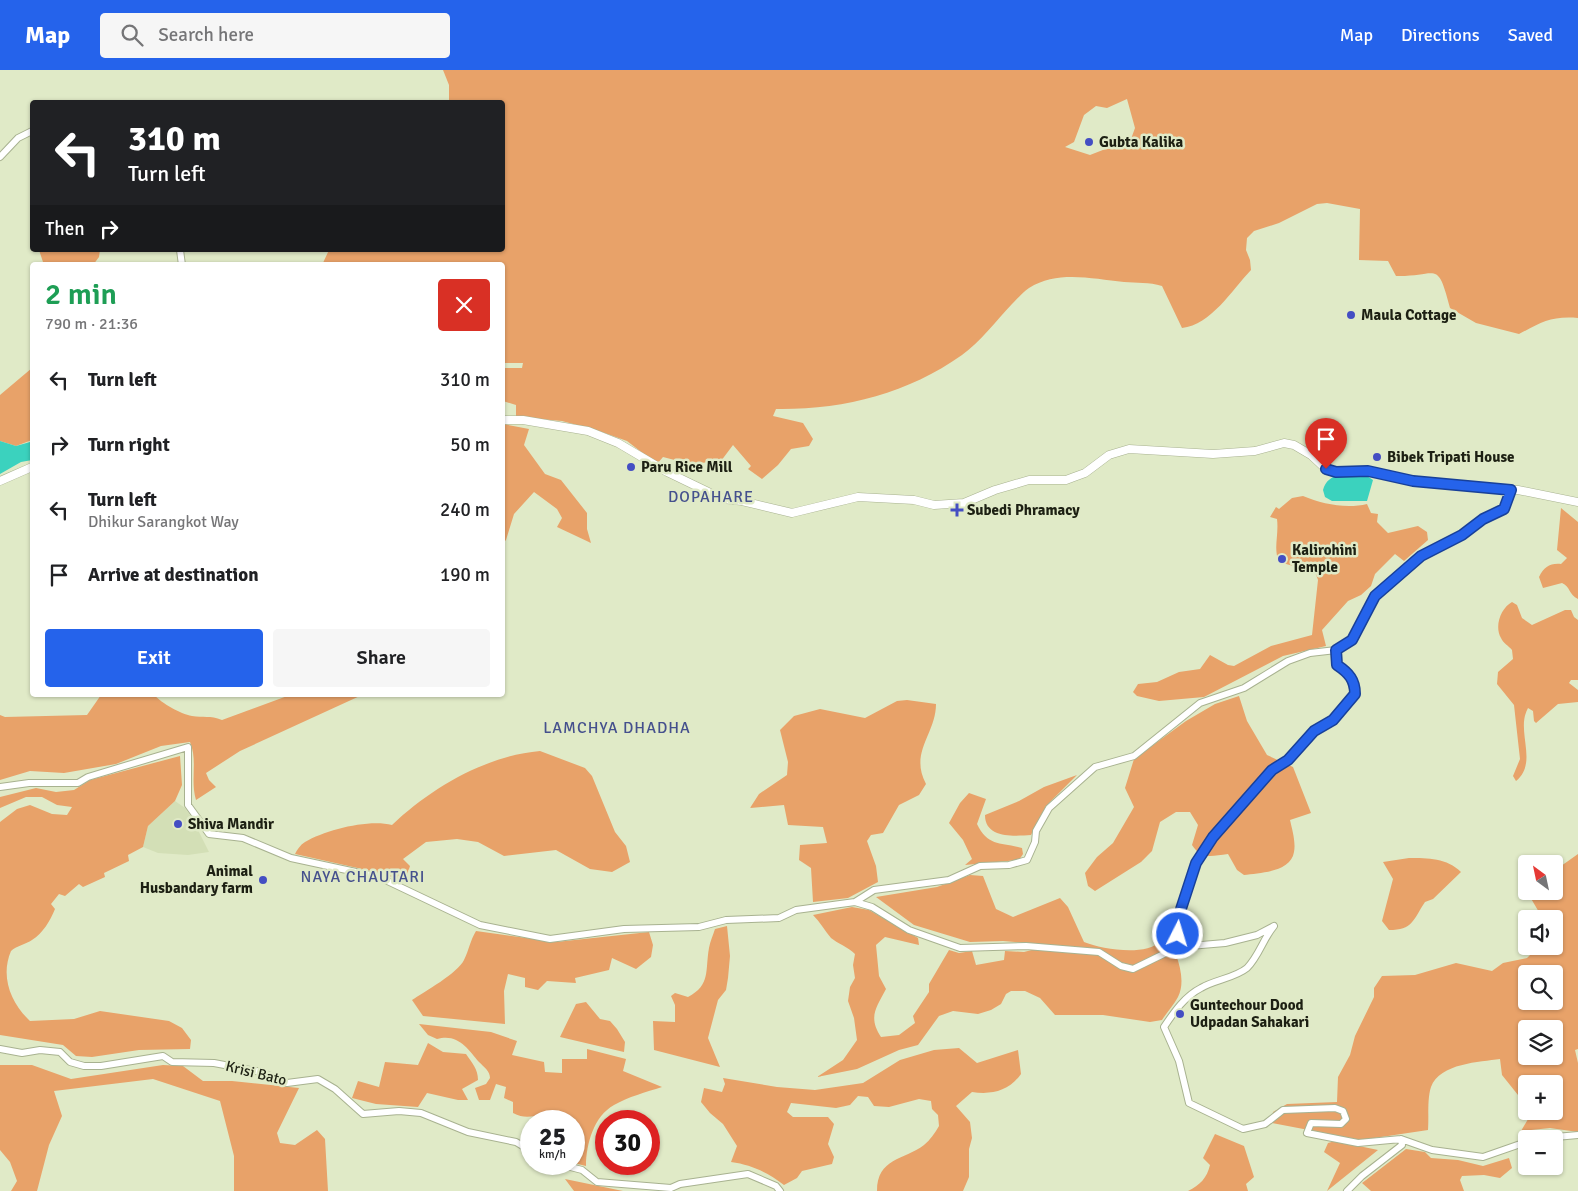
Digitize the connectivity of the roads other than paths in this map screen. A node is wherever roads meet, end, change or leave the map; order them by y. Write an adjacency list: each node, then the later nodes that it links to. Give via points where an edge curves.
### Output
1 (30, 132): 2 (street, via 18,138)
2 (0, 157)
3 (505, 420): 6 (street, via 588,430 724,499 792,513 858,497 914,500 934,505 964,503 1029,480 1066,480 1085,473 1109,455 1129,449 1213,454 1255,451 1284,443 1294,445 1326,469 1336,472 1368,471 1413,481)
4 (30, 468): 5 (street)
5 (0, 481)
6 (1511, 490): 7 (street); 8 (street, via 1504,509 1421,556 1375,596 1352,640)
7 (1578, 502)
8 (1336, 650): 10 (street, via 1310,653 1288,661 1244,688 1200,703 1134,756 1095,767 1049,808 1036,831 1027,860 1008,866 980,866 949,880 874,890); 11 (street, via 1337,665 1355,683 1355,694 1333,720 1314,731 1288,760 1272,770 1213,837 1196,863 1180,912)
9 (0, 787): 10 (street, via 28,783 78,783 88,777 188,747 188,805 209,834 243,838 291,858 380,877 480,925 550,939 624,929 699,927 726,920 779,918 796,910)
10 (855, 902): 11 (street, via 872,906 910,930 960,948 1026,946 1100,952 1121,966 1133,969)
11 (1178, 947): 15 (street, via 1225,943 1274,926 1246,969 1200,988 1179,1006 1164,1027 1179,1061 1189,1103 1243,1129 1265,1124 1283,1110 1335,1108 1343,1112 1346,1119 1340,1124 1311,1123 1307,1133 1358,1143)
12 (0, 1049): 16 (street, Krisi Bato, via 22,1054 40,1050 60,1052 70,1062 84,1066 163,1056 172,1062 214,1063 261,1072 287,1083 318,1079 335,1089 363,1114 421,1113 468,1132)
13 (1578, 1135): 14 (street)
14 (1563, 1136)
15 (1400, 1139): 17 (street, via 1432,1150 1483,1157); 20 (street, via 1402,1145)
16 (520, 1144)
17 (1518, 1145)
18 (585, 1172): 19 (street, via 597,1182 671,1188 748,1174 776,1186)
19 (780, 1191)
20 (1347, 1191)

